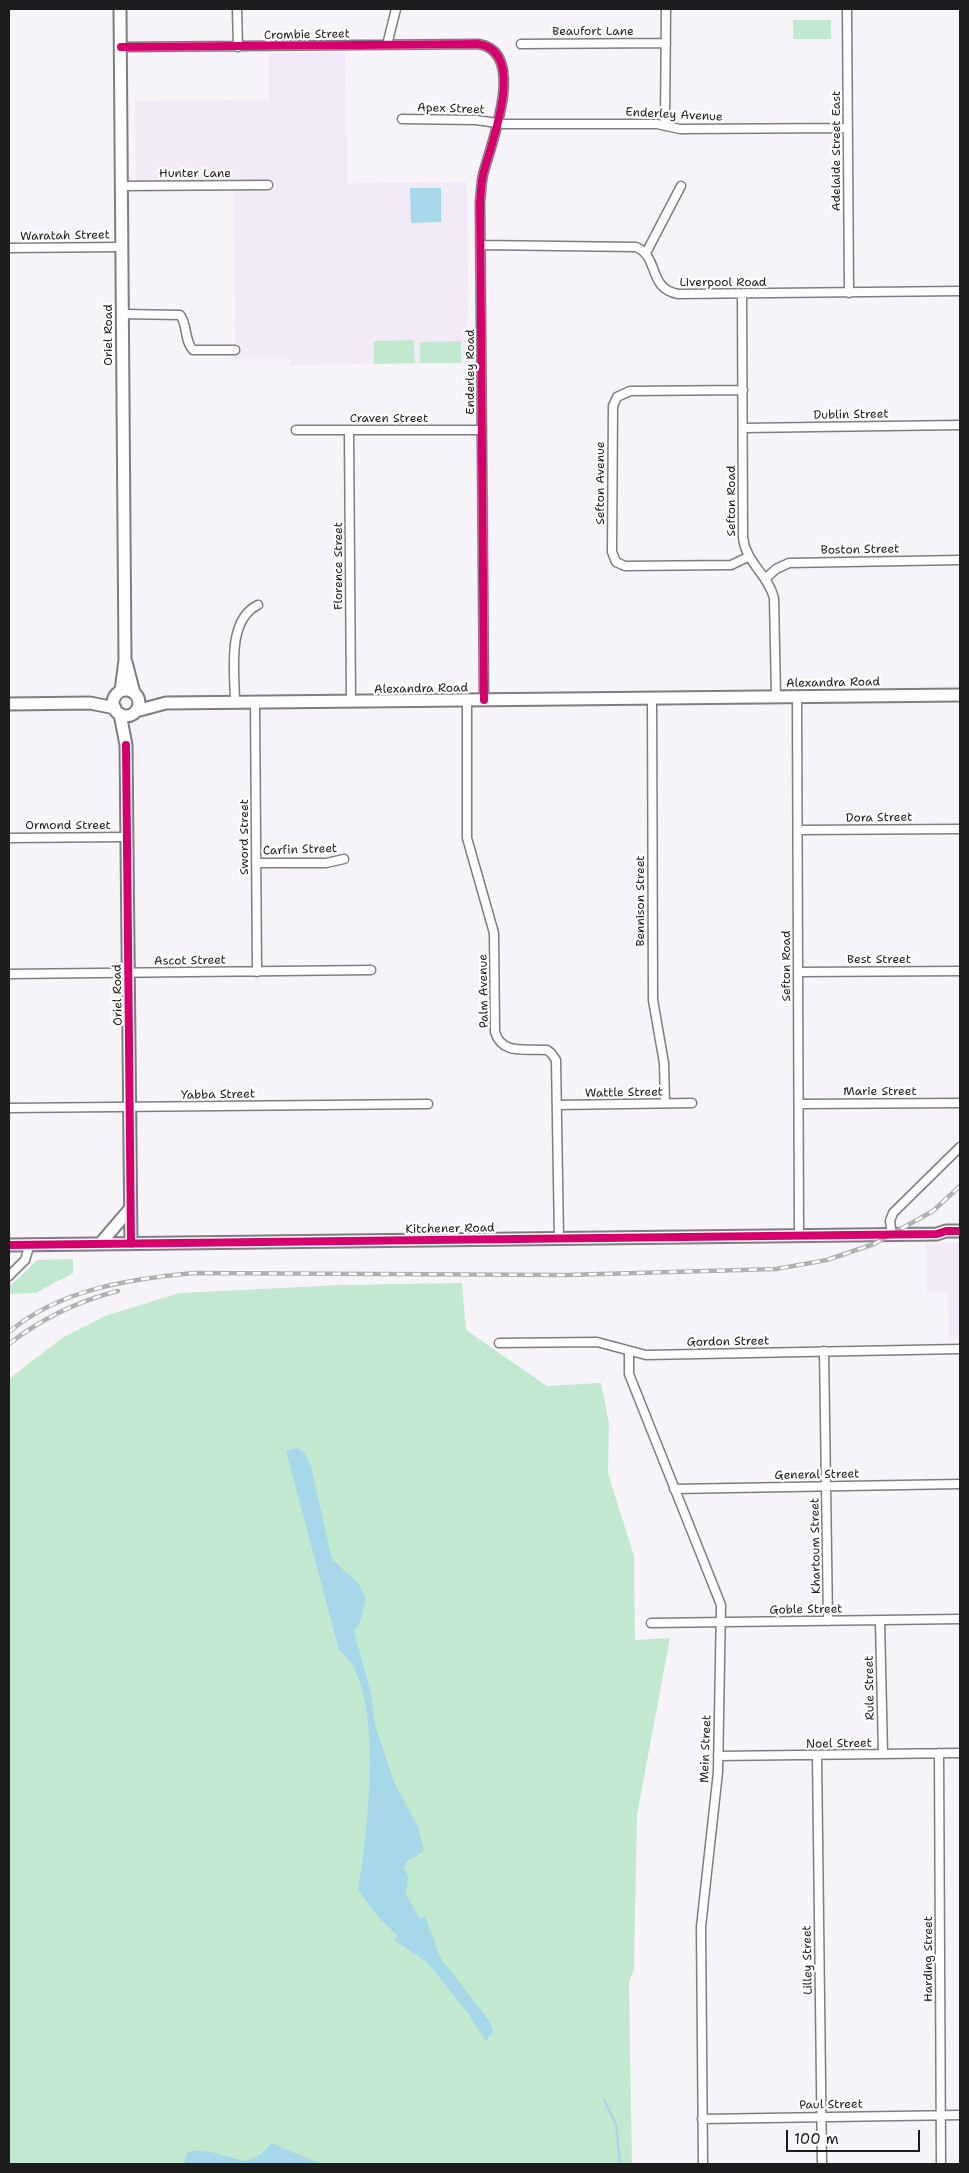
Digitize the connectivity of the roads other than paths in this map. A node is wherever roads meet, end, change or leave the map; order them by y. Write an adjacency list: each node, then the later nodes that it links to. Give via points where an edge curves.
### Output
1 (120, 9): 9 (street, Oriel Road)
2 (238, 9): 10 (street)
3 (396, 9): 8 (street)
4 (666, 9): 6 (street)
5 (848, 9): 15 (street, Adelaide Street East)
6 (666, 43): 7 (street, Beaufort Lane); 14 (street)
7 (520, 44)
8 (387, 45): 10 (street, Crombie Street); 11 (street, Crombie Street, via 478,44)
9 (121, 47): 10 (street, Crombie Street); 17 (street, Oriel Road)
10 (238, 47)
11 (492, 49): 13 (street, Enderley Road, via 502,67)
12 (402, 119): 13 (street, Apex Street)
13 (499, 123): 14 (street, Enderley Avenue); 19 (street, Enderley Road, via 482,181)
14 (665, 126): 15 (street, Enderley Avenue, via 680,129)
15 (848, 128): 24 (street, Adelaide Street East)
16 (268, 185): 17 (street, Hunter Lane)
17 (122, 186): 20 (street, Oriel Road)
18 (681, 186): 22 (street)
19 (481, 245): 22 (street, via 629,246); 33 (street, Enderley Road)
20 (122, 247): 21 (street, Waratah Street); 26 (street, Oriel Road)
21 (9, 248)
22 (646, 253): 25 (street, Liverpool Road, via 657,281 670,293)
23 (960, 291): 24 (street, Liverpool Road)
24 (849, 293): 25 (street, Liverpool Road)
25 (742, 295): 28 (street, Sefton Road)
26 (122, 314): 27 (street, via 180,315 188,342 194,350); 38 (street, Oriel Road)
27 (235, 350)
28 (743, 390): 30 (street, Sefton Road); 34 (street, Sefton Avenue, via 630,391 617,397 613,406 612,552 616,562 624,566 731,565)
29 (960, 425): 30 (street, Dublin Street)
30 (743, 428): 34 (street, Sefton Road, via 742,537)
31 (296, 430): 32 (street, Craven Street)
32 (349, 430): 33 (street, Craven Street); 47 (street, Florence Street)
33 (482, 430): 46 (street, Enderley Road)
34 (748, 557): 36 (street, Sefton Road)
35 (960, 560): 36 (street, Boston Street, via 789,563)
36 (765, 579): 42 (street, Sefton Road, via 774,598)
37 (258, 605): 50 (street, via 248,611 235,636)
38 (125, 660): 39 (street, Oriel Road); 40 (street, Oriel Road)
39 (118, 694): 40 (street, via 128,690); 48 (street); 53 (street)
40 (136, 695): 49 (street, Alexandra Road); 54 (street, via 139,704)
41 (960, 695): 43 (street, Alexandra Road)
42 (776, 697): 43 (street, Alexandra Road); 44 (street, Alexandra Road)
43 (797, 697): 57 (street, Sefton Road)
44 (652, 698): 46 (street, Alexandra Road); 68 (street, Bennison Street, via 653,1000 664,1063)
45 (467, 700): 46 (street, Alexandra Road); 47 (street, Alexandra Road); 73 (street, Palm Avenue, via 467,838 494,933 495,1032 500,1043 508,1048 547,1050 553,1054)
46 (484, 700)
47 (351, 701): 51 (street, Alexandra Road)
48 (90, 703): 52 (street); 53 (street)
49 (166, 703): 50 (street, Alexandra Road); 54 (street, Alexandra Road)
50 (236, 703): 51 (street, Alexandra Road)
51 (255, 703): 61 (street, Sword Street)
52 (9, 704)
53 (117, 711): 54 (street); 55 (street, Oriel Road)
54 (134, 712): 55 (street, Oriel Road)
55 (126, 745): 58 (street, Oriel Road)
56 (960, 829): 57 (street, Dora Street)
57 (798, 830): 65 (street, Sefton Road)
58 (127, 837): 59 (street, Ormond Street); 66 (street, Oriel Road)
59 (9, 838)
60 (344, 859): 61 (street, Carfin Street, via 326,863)
61 (256, 863): 64 (street, Sword Street)
62 (371, 970): 64 (street, Ascot Street)
63 (960, 971): 65 (street, Best Street)
64 (257, 972): 66 (street, Ascot Street)
65 (798, 972): 72 (street, Sefton Road)
66 (129, 973): 67 (street, Ascot Street); 74 (street, Oriel Road)
67 (9, 974)
68 (665, 1103): 69 (street, Wattle Street); 73 (street, Wattle Street)
69 (692, 1103)
70 (960, 1103): 72 (street, Marie Street)
71 (428, 1104): 74 (street, Yabba Street)
72 (799, 1104): 81 (street, Sefton Road)
73 (557, 1105): 83 (street, Palm Avenue)
74 (130, 1107): 75 (street, Yabba Street); 77 (street, Oriel Road)
75 (9, 1108)
76 (960, 1148): 80 (street, via 893,1213 890,1221)
77 (129, 1210): 85 (street); 86 (street, Oriel Road)
78 (960, 1231): 79 (street)
79 (937, 1234): 80 (street, Kitchener Road); 82 (street)
80 (892, 1235): 81 (street, Kitchener Road)
81 (799, 1236): 83 (street, Kitchener Road)
82 (960, 1238)
83 (559, 1239): 86 (street, Kitchener Road)
84 (30, 1244): 85 (street, Kitchener Road); 87 (street, Kitchener Road); 88 (street, via 25,1260)
85 (100, 1244): 86 (street, Kitchener Road)
86 (130, 1244)
87 (9, 1245)
88 (9, 1276)
89 (499, 1343): 92 (street, Gordon Street, via 597,1342)
90 (960, 1349): 91 (street, Gordon Street)
91 (824, 1351): 92 (street, Gordon Street, via 646,1355); 94 (street, Khartoum Street)
92 (629, 1352): 95 (street, Mein Street, via 629,1374)
93 (960, 1484): 94 (street, General Street)
94 (826, 1486): 95 (street, General Street); 97 (street, Khartoum Street)
95 (674, 1489): 99 (street, Mein Street, via 718,1598)
96 (960, 1619): 98 (street, Goble Street)
97 (828, 1621): 98 (street, Goble Street); 99 (street, Goble Street)
98 (880, 1621): 103 (street, Rule Street)
99 (721, 1622): 100 (street, Goble Street); 105 (street, Mein Street)
100 (651, 1623)
101 (939, 1753): 102 (street, Noel Street); 103 (street, Noel Street); 106 (street, Harding Street)
102 (960, 1753)
103 (883, 1754): 104 (street, Noel Street)
104 (817, 1755): 105 (street, Noel Street); 108 (street, Lilley Street)
105 (718, 1756): 109 (street, Mein Street, via 701,1928)
106 (941, 2115): 107 (street, Paul Street); 108 (street, Paul Street); 112 (street, Harding Street)
107 (960, 2115)
108 (822, 2117): 109 (street, Paul Street); 111 (street, Lilley Street)
109 (702, 2119): 110 (street, Mein Street)
110 (702, 2164)
111 (822, 2164)
112 (941, 2164)

